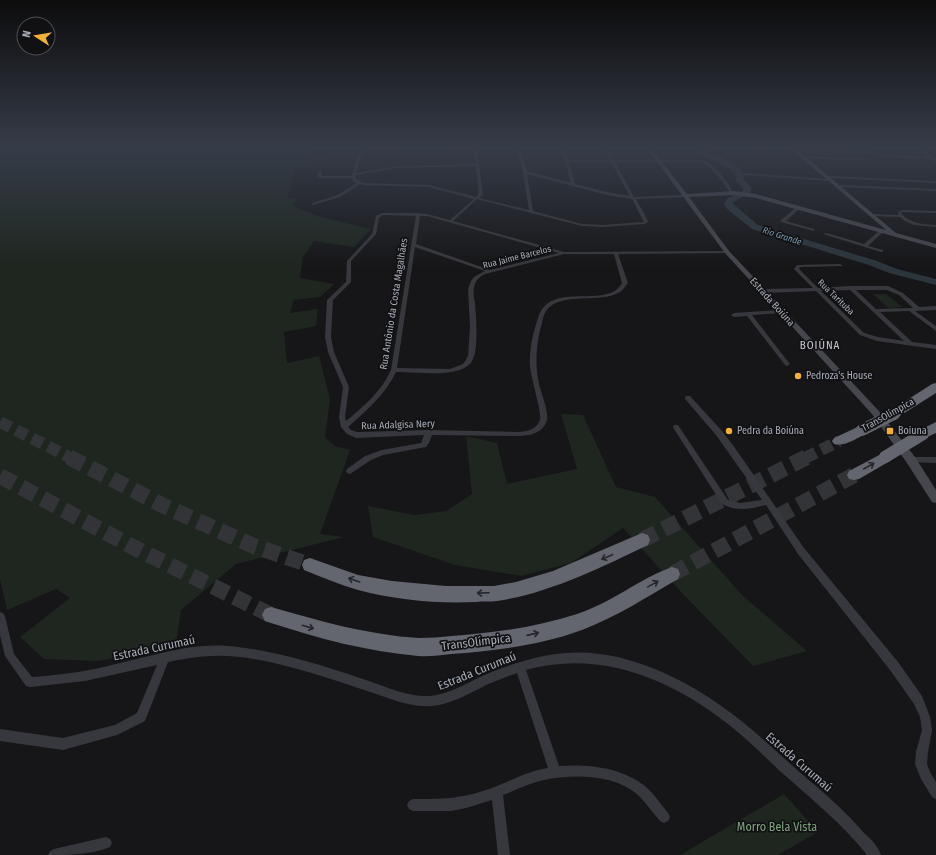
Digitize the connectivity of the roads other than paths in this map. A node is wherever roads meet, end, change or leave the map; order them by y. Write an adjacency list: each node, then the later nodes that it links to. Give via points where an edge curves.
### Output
1 (351, 188): 16 (street, via 339,196)
2 (437, 188): 14 (street)
3 (480, 188): 14 (street)
4 (528, 188): 18 (street)
5 (587, 188): 15 (street)
6 (628, 188): 15 (street)
7 (678, 188): 13 (street, Estrada Boiúna)
8 (729, 188): 12 (street)
9 (840, 188): 21 (street)
10 (886, 188): 11 (street)
11 (936, 190)
12 (733, 193): 13 (street); 17 (street, via 756,196)
13 (684, 196): 15 (street); 32 (street, Estrada Boiúna)
14 (477, 198): 18 (street); 23 (street)
15 (634, 198): 18 (street, via 646,219 642,224 589,226)
16 (313, 204)
17 (798, 208): 25 (street); 26 (street, via 783,221)
18 (531, 212)
19 (936, 212): 22 (street, via 902,211)
20 (418, 214): 23 (street); 28 (street, Rua Antônio da Costa Magalhães); 56 (street, via 382,214 377,217 374,234 349,261 348,282 330,300 328,337 331,352 346,387 342,410)
21 (871, 215): 22 (street); 25 (street)
22 (900, 216): 24 (street, via 913,224)
23 (451, 221): 33 (street)
24 (936, 226)
25 (881, 229): 29 (street); 30 (street)
26 (812, 230)
27 (825, 234): 29 (street)
28 (413, 245): 36 (street); 51 (street, Rua Antônio da Costa Magalhães)
29 (865, 246): 31 (street)
30 (936, 246)
31 (881, 251)
32 (727, 252): 34 (street, Rua Jaime Barcelos); 39 (street, Estrada Boiúna)
33 (564, 253): 34 (street, Rua Jaime Barcelos); 36 (street, Rua Jaime Barcelos)
34 (616, 254): 59 (street, Rua Adalgisa Nery, via 625,283 623,288 608,295 560,300 545,309 541,317 534,342 533,364 544,416 539,429 520,434)
35 (840, 265): 38 (street, Rua Tarituba, via 796,268)
36 (489, 271): 51 (street, Rua Jaime Barcelos, via 472,281 473,349 470,360 459,369 450,371)
37 (850, 288): 38 (street); 41 (street, via 888,288 901,294); 43 (street, Rua Tarituba)
38 (815, 290): 39 (street); 48 (street, Rua Tarituba, via 862,334)
39 (763, 291): 44 (street, Estrada Boiúna)
40 (936, 308): 41 (street)
41 (918, 309): 42 (street)
42 (911, 310): 43 (street); 47 (street)
43 (876, 311): 48 (street, Rua Tarituba)
44 (781, 312): 45 (street); 61 (street, Estrada Boiúna, via 875,412)
45 (748, 314): 46 (street); 50 (street)
46 (734, 315)
47 (936, 329)
48 (911, 344): 49 (street, Rua Tarituba)
49 (935, 347)
50 (787, 364)
51 (394, 370): 56 (street, Rua Antônio da Costa Magalhães, via 380,395)
52 (936, 383): 55 (highway, via 920,392)
53 (936, 387): 55 (highway, TransOlímpica)
54 (688, 398): 66 (street, via 732,450)
55 (912, 402): 60 (highway, TransOlímpica, bridge, via 894,414)
56 (344, 427): 59 (street, Rua Adalgisa Nery, via 356,435)
57 (676, 427): 66 (street, via 725,502 738,507)
58 (936, 427): 64 (highway, one-way to 58, bridge)
59 (429, 432): 63 (street, via 423,445 382,453 368,458)
60 (839, 441)
61 (911, 460): 62 (street); 65 (street, Estrada Boiúna)
62 (936, 460)
63 (350, 471)
64 (854, 475)
65 (936, 498)
66 (767, 502): 77 (street, via 801,551 894,666 918,700 927,730 921,764)
67 (642, 540): 68 (highway, one-way to 68, via 571,571 535,584 497,593 446,594 398,590 363,584)
68 (310, 565)
69 (672, 574): 70 (highway, TransOlímpica, one-way to 69, via 330,634 369,641 420,647 484,643 580,622)
70 (271, 615)
71 (0, 616): 72 (street, Estrada Curumaú, via 10,656 30,682 85,676)
72 (164, 659): 73 (street, Estrada Curumaú, via 198,651 228,651 324,672 409,699 425,701 453,696); 74 (street, via 141,717 117,730 63,744)
73 (520, 667): 75 (street); 83 (street, Estrada Curumaú, via 544,660 569,657 609,660 653,673 685,688 726,715 822,799 854,829)
74 (0, 735)
75 (555, 772): 76 (street, via 532,778); 79 (street, via 600,773 622,778 642,792)
76 (497, 793): 78 (street, via 455,804); 82 (street)
77 (936, 793)
78 (413, 805)
79 (664, 817)
80 (106, 843): 81 (street)
81 (54, 855)
82 (504, 855)
83 (875, 855)

